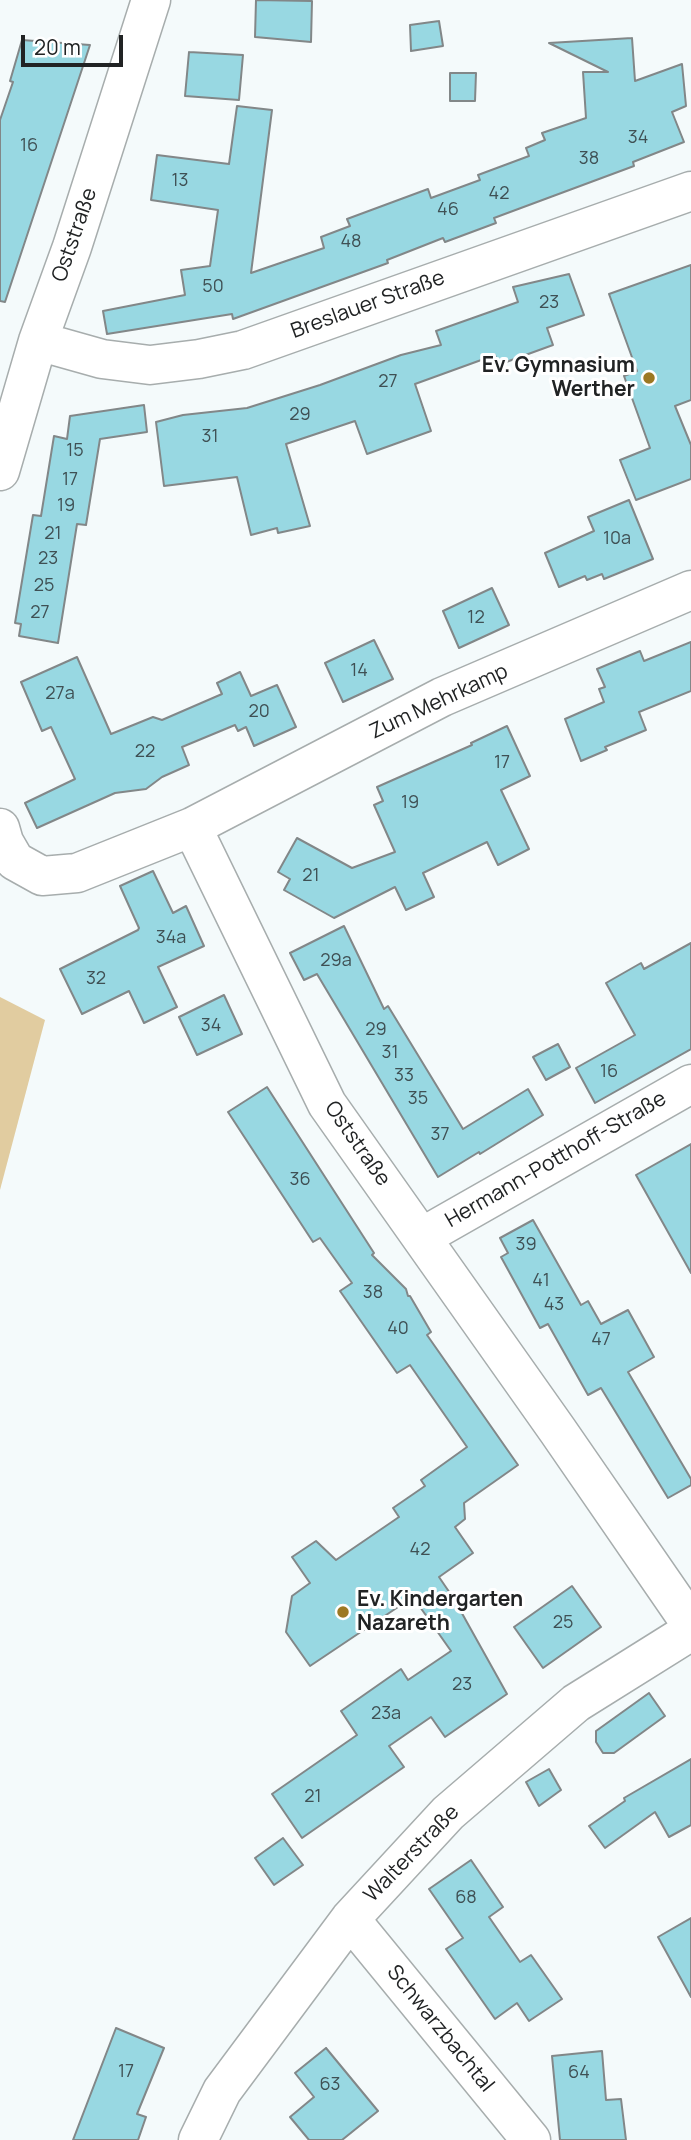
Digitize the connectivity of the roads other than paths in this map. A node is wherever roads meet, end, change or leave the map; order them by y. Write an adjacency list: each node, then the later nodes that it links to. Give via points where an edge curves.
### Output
1 (151, 0): 3 (street, Oststraße)
2 (691, 191): 3 (street, Breslauer Straße, via 243,350 150,365 102,359)
3 (38, 341): 4 (street, Oststraße)
4 (0, 471)
5 (691, 590): 6 (street, Zum Mehrkamp, via 442,697)
6 (192, 827): 7 (street, via 77,873 42,876 15,862); 9 (street, Oststraße, via 327,1104)
7 (0, 828)
8 (691, 1084): 9 (street, Hermann-Potthoff-Straße)
9 (422, 1237): 10 (street, Oststraße)
10 (691, 1624)
11 (691, 1630): 12 (street, Walterstraße, via 576,1703 448,1814)
12 (350, 1919): 13 (street, Walterstraße, via 222,2091); 14 (street, Schwarzbachtal)
13 (198, 2140)
14 (531, 2140)

